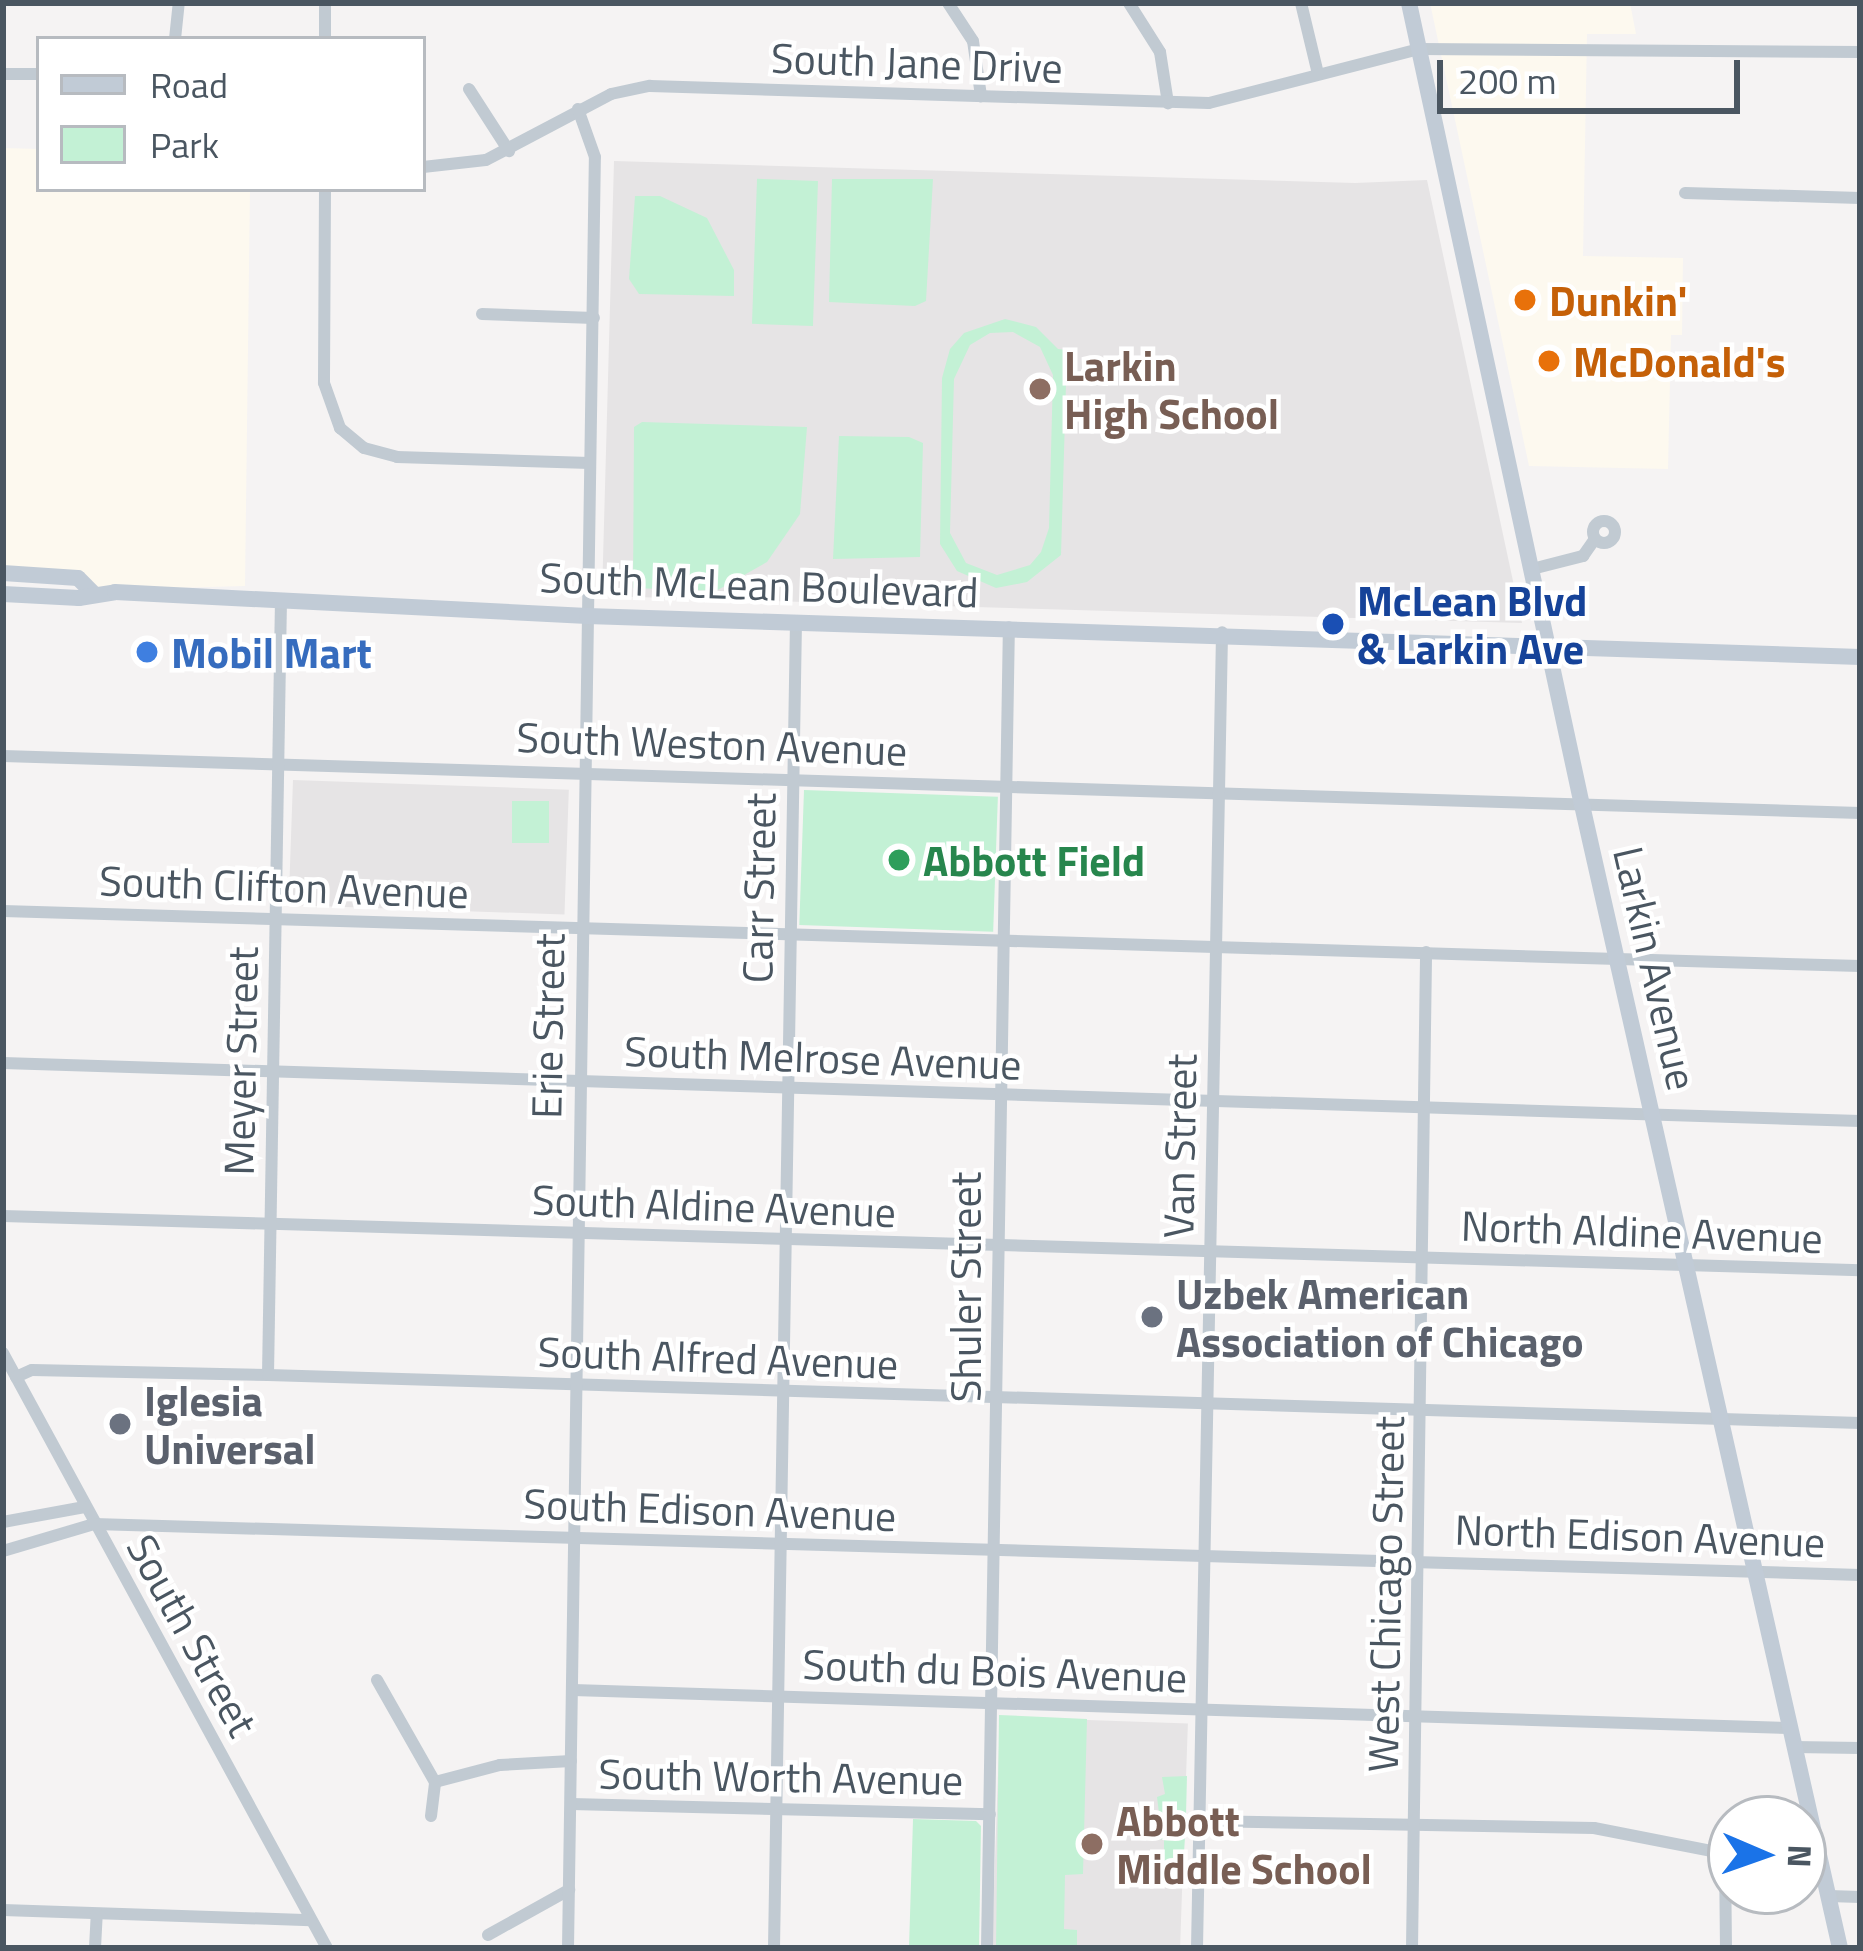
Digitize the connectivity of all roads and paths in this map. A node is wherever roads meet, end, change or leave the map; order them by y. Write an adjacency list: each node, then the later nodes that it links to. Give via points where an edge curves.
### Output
1 (179, 3): 7 (street)
2 (325, 3): 8 (street)
3 (948, 3): 15 (street, via 973,40)
4 (1129, 3): 16 (street, via 1160,52)
5 (1301, 3): 13 (street)
6 (1409, 3): 9 (main road, Larkin Avenue)
7 (175, 36)
8 (325, 36)
9 (1419, 49): 10 (street, South Jane Drive); 13 (street, South Jane Drive); 27 (main road, Larkin Avenue)
10 (1860, 52)
11 (3, 74): 12 (street)
12 (36, 74)
13 (1318, 74): 16 (street, South Jane Drive, via 1244,97)
14 (469, 89): 18 (street)
15 (981, 96): 16 (street, South Jane Drive); 17 (street, South Jane Drive, via 650,86)
16 (1168, 103)
17 (578, 110): 18 (street, South Jane Drive); 24 (street, Erie Street, via 596,157)
18 (509, 151): 19 (street, South Jane Drive, via 474,164)
19 (426, 167)
20 (325, 192): 25 (street, via 323,358 334,421 380,454)
21 (1685, 193): 22 (street)
22 (1860, 198)
23 (482, 314): 24 (street)
24 (594, 318): 25 (street, Erie Street)
25 (590, 463): 32 (street, Erie Street)
26 (1595, 539): 27 (street, via 1582,556)
27 (1532, 568): 36 (main road, Larkin Avenue)
28 (3, 573): 29 (main road, South McLean Boulevard, via 78,578)
29 (92, 592): 30 (main road, South McLean Boulevard); 31 (main road, South McLean Boulevard)
30 (3, 594)
31 (281, 603): 32 (main road, South McLean Boulevard); 39 (street, Meyer Street)
32 (587, 616): 33 (main road, South McLean Boulevard); 40 (street, Erie Street)
33 (796, 621): 34 (main road, South McLean Boulevard); 41 (street, Carr Street)
34 (1009, 627): 35 (main road, South McLean Boulevard); 42 (street, Shuler Street)
35 (1222, 632): 36 (main road, South McLean Boulevard); 43 (street, Van Street)
36 (1549, 645): 37 (main road, South McLean Boulevard); 44 (main road, Larkin Avenue)
37 (1860, 657)
38 (3, 756): 39 (street, South Weston Avenue)
39 (279, 764): 40 (street, South Weston Avenue); 47 (street, Meyer Street)
40 (584, 772): 41 (street, South Weston Avenue); 48 (street, Erie Street)
41 (792, 777): 42 (street, South Weston Avenue); 49 (street, Carr Street)
42 (1005, 784): 43 (street, South Weston Avenue); 50 (street, Shuler Street)
43 (1217, 790): 44 (street, South Weston Avenue); 51 (street, Van Street)
44 (1582, 805): 45 (street, South Weston Avenue); 53 (main road, Larkin Avenue)
45 (1860, 813)
46 (3, 911): 47 (street, South Clifton Avenue)
47 (276, 919): 48 (street, South Clifton Avenue); 56 (street, Meyer Street)
48 (581, 928): 49 (street, South Clifton Avenue); 57 (street, Erie Street)
49 (790, 936): 50 (street, South Clifton Avenue); 58 (street, Carr Street)
50 (1002, 940): 51 (street, South Clifton Avenue); 59 (street, Shuler Street)
51 (1215, 946): 52 (street, South Clifton Avenue); 60 (street, Van Street)
52 (1426, 952): 53 (street, South Clifton Avenue); 61 (street, West Chicago Street)
53 (1618, 958): 54 (street, South Clifton Avenue); 62 (main road, Larkin Avenue)
54 (1860, 966)
55 (3, 1064): 56 (street, South Melrose Avenue)
56 (273, 1072): 57 (street, South Melrose Avenue); 65 (street, Meyer Street)
57 (579, 1083): 58 (street, South Melrose Avenue); 66 (street, Erie Street)
58 (788, 1088): 59 (street, South Melrose Avenue); 67 (street, Carr Street)
59 (1000, 1095): 60 (street, South Melrose Avenue); 68 (street, Shuler Street)
60 (1213, 1102): 61 (street, South Melrose Avenue); 69 (street, Van Street)
61 (1425, 1107): 62 (street, South Melrose Avenue); 70 (street, West Chicago Street)
62 (1652, 1115): 63 (street, South Melrose Avenue); 71 (main road, Larkin Avenue)
63 (1860, 1121)
64 (3, 1216): 65 (street, South Aldine Avenue)
65 (271, 1224): 66 (street, South Aldine Avenue); 74 (street, Meyer Street)
66 (576, 1235): 67 (street, South Aldine Avenue); 76 (street, Erie Street)
67 (786, 1240): 68 (street, South Aldine Avenue); 77 (street, Carr Street)
68 (999, 1246): 69 (street, South Aldine Avenue); 78 (street, Shuler Street)
69 (1210, 1254): 70 (street, South Aldine Avenue); 79 (street, Van Street)
70 (1423, 1257): 71 (street, North Aldine Avenue); 80 (street, West Chicago Street)
71 (1686, 1266): 72 (street, North Aldine Avenue); 81 (main road, Larkin Avenue)
72 (1860, 1270)
73 (3, 1353): 75 (street, South Street)
74 (268, 1376): 75 (street, South Alfred Avenue, via 32,1370); 76 (street, South Alfred Avenue)
75 (16, 1377): 83 (street, South Street)
76 (574, 1386): 77 (street, South Alfred Avenue); 86 (street, Erie Street)
77 (784, 1392): 78 (street, South Alfred Avenue); 87 (street, Carr Street)
78 (998, 1398): 79 (street, South Alfred Avenue); 89 (street, Shuler Street)
79 (1208, 1405): 80 (street, South Alfred Avenue); 90 (street, Van Street)
80 (1420, 1410): 81 (street, South Alfred Avenue); 91 (street, West Chicago Street)
81 (1720, 1419): 82 (street, South Alfred Avenue); 92 (main road, Larkin Avenue)
82 (1860, 1423)
83 (85, 1507): 84 (street, South Street); 85 (street, South Edison Avenue)
84 (94, 1524): 86 (street, South Edison Avenue); 88 (street, South Edison Avenue); 120 (street, South Street)
85 (3, 1530): 88 (street, South Edison Avenue)
86 (572, 1538): 87 (street, South Edison Avenue); 95 (street, Erie Street)
87 (781, 1545): 89 (street, South Edison Avenue); 96 (street, Carr Street)
88 (3, 1550)
89 (995, 1550): 90 (street, South Edison Avenue); 97 (street, Shuler Street)
90 (1204, 1557): 91 (street, South Edison Avenue); 98 (street, Van Street)
91 (1418, 1561): 92 (street, North Edison Avenue); 99 (street, West Chicago Street)
92 (1754, 1571): 93 (street, North Edison Avenue); 100 (main road, Larkin Avenue)
93 (1860, 1575)
94 (377, 1680): 104 (street)
95 (573, 1690): 96 (street, South du Bois Avenue); 103 (street, Erie Street)
96 (778, 1696): 97 (street, South du Bois Avenue); 107 (street, Carr Street)
97 (992, 1703): 98 (street, South du Bois Avenue); 108 (street, Shuler Street)
98 (1202, 1709): 99 (street, South du Bois Avenue); 110 (street, Van Street)
99 (1415, 1715): 100 (street, South du Bois Avenue); 111 (street, West Chicago Street)
100 (1790, 1728): 101 (main road, Larkin Avenue)
101 (1794, 1747): 102 (street); 105 (main road, Larkin Avenue)
102 (1860, 1748)
103 (571, 1761): 104 (street, via 500,1765); 106 (street, Erie Street)
104 (435, 1782): 109 (street)
105 (1805, 1795)
106 (571, 1804): 107 (street, South Worth Avenue); 114 (street, Erie Street)
107 (777, 1809): 108 (street, South Worth Avenue); 125 (street, Carr Street)
108 (990, 1814): 126 (street, Shuler Street)
109 (431, 1816)
110 (1200, 1821): 111 (street); 127 (street, Van Street)
111 (1414, 1823): 112 (street, via 1594,1828); 128 (street, West Chicago Street)
112 (1707, 1850)
113 (1827, 1888): 115 (main road, Larkin Avenue)
114 (568, 1890): 121 (street); 124 (street, Erie Street)
115 (1829, 1896): 116 (street); 130 (main road, Larkin Avenue)
116 (1860, 1897)
117 (3, 1910): 118 (street)
118 (97, 1914): 120 (street); 122 (street)
119 (1727, 1915): 129 (street)
120 (311, 1920): 123 (street, South Street)
121 (488, 1934)
122 (95, 1948)
123 (326, 1948)
124 (568, 1948)
125 (774, 1948)
126 (987, 1948)
127 (1197, 1948)
128 (1412, 1948)
129 (1726, 1948)
130 (1840, 1948)

